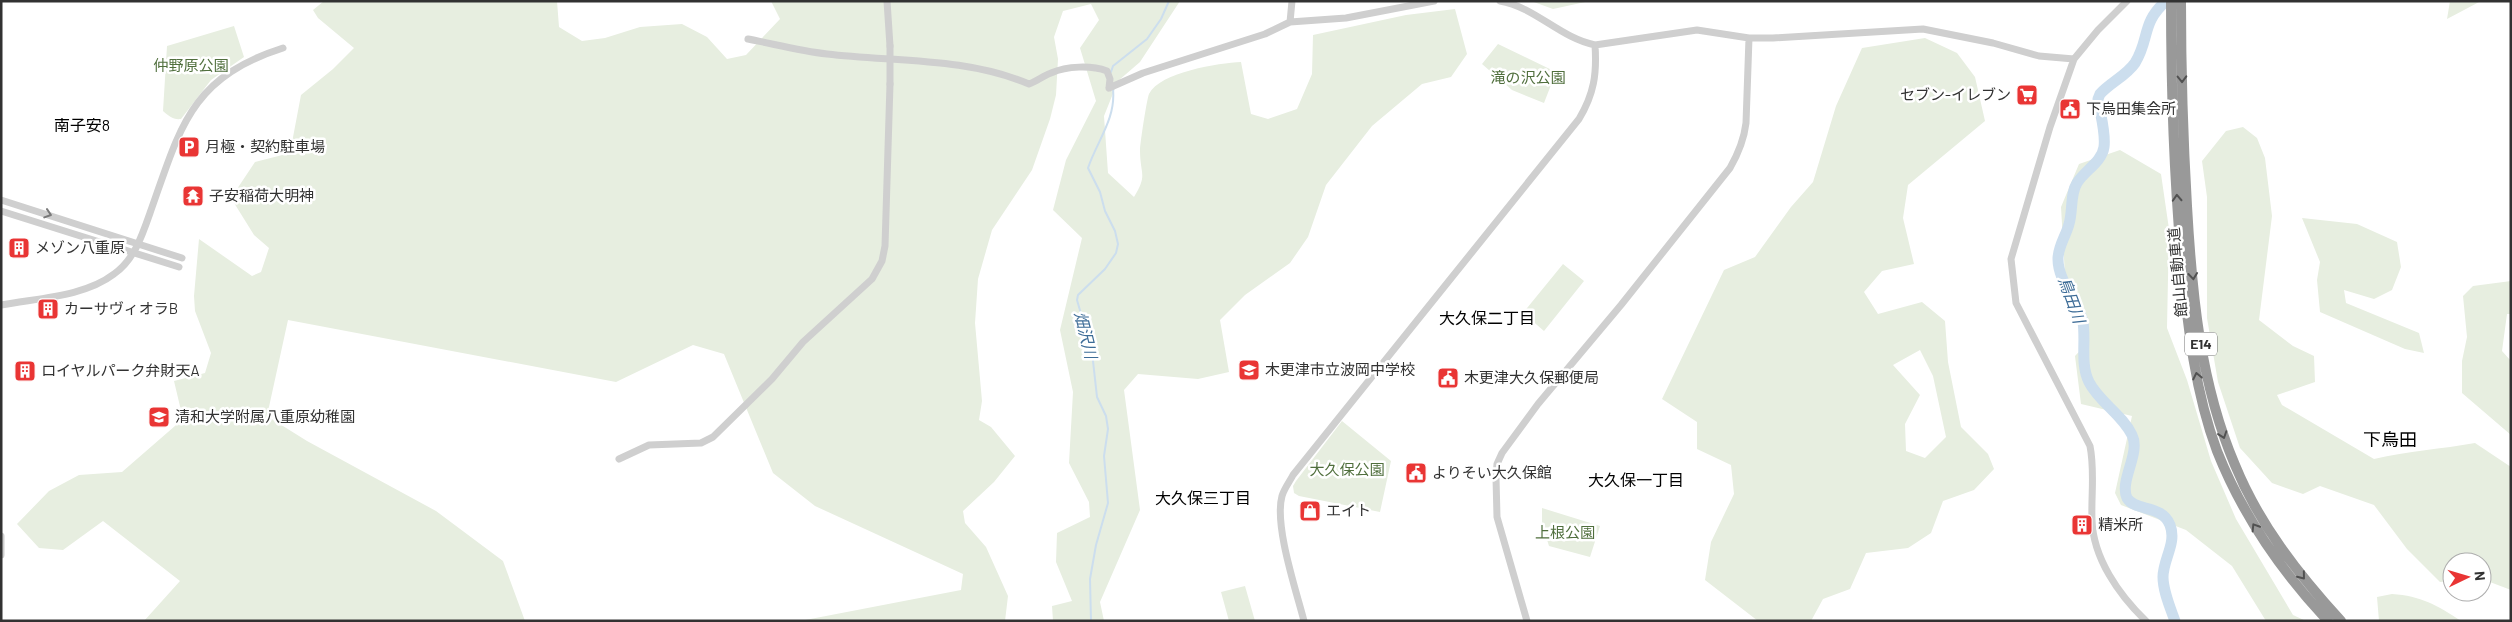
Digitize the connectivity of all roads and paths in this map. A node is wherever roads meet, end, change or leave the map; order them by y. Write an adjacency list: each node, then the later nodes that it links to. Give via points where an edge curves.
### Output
1 (887, 1): 22 (street, bridge, via 890,84 885,246 882,261 872,280 803,342 772,379 713,437 701,443 649,445)
2 (1292, 1): 8 (street)
3 (1434, 1): 8 (street, via 1346,18)
4 (1500, 1): 12 (street, via 1522,8 1579,42)
5 (2127, 1): 14 (street)
6 (2171, 1): 9 (highway, 館山自動車道 / E14)
7 (2181, 1): 9 (highway, 館山自動車道 / E14)
8 (1290, 22): 11 (street, via 1265,34 1143,73 1108,88 1110,79 1107,71 1097,68 1052,72 1029,84 991,71 880,57 826,54)
9 (2176, 31): 28 (highway, 館山自動車道 / E14, one-way to 9, via 2291,579 2249,517 2223,464 2202,400 2190,342 2180,240 2174,144); 29 (highway, 館山自動車道 / E14, one-way to 29, via 2189,240 2199,331 2211,396 2229,452 2258,512 2299,573)
10 (1749, 38): 12 (street, via 1697,30); 14 (street, via 1923,29 2039,56); 26 (street, via 1744,137 1730,168 1509,441 1498,464 1495,496 1498,517)
11 (748, 39)
12 (1595, 45): 25 (street, via 1595,83 1579,119 1289,482 1282,496 1282,527)
13 (283, 48): 17 (street, via 258,56 232,70 192,108 179,132)
14 (2074, 59): 27 (street, via 2015,241 2011,259 2013,286 2016,302 2090,446 2096,547 2109,572)
15 (1, 200): 17 (street, one-way to 17)
16 (1, 211): 18 (street)
17 (139, 243): 18 (street); 19 (street)
18 (134, 252): 20 (street); 21 (street, via 119,270 96,285)
19 (182, 258)
20 (179, 267)
21 (1, 305)
22 (619, 459)
23 (1, 536): 24 (street)
24 (1, 555)
25 (1304, 621)
26 (1527, 621)
27 (2146, 621)
28 (2328, 621)
29 (2341, 621)

